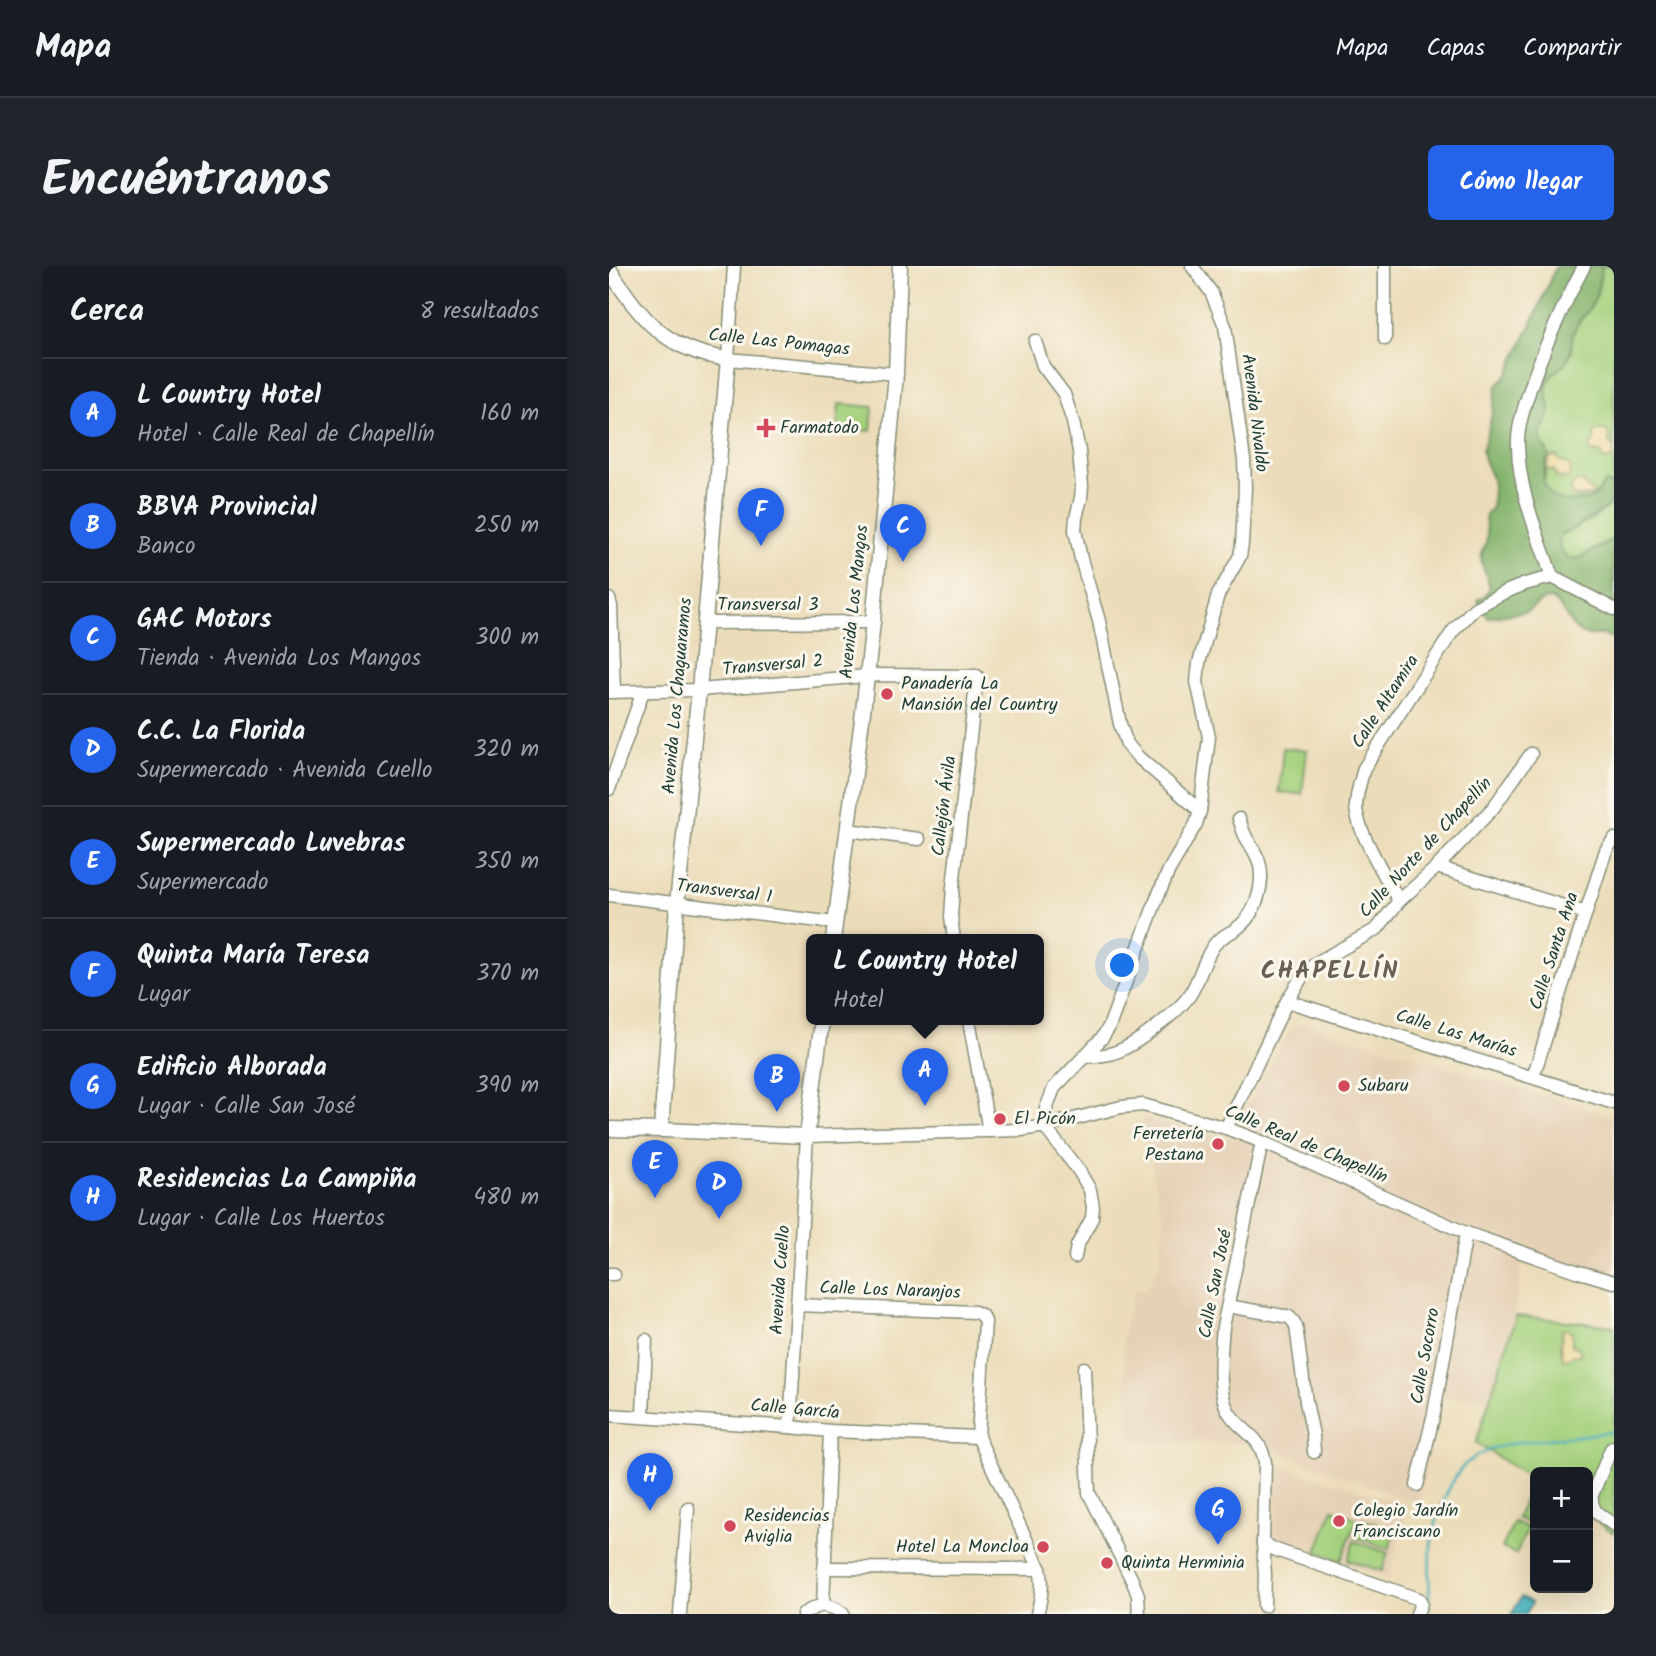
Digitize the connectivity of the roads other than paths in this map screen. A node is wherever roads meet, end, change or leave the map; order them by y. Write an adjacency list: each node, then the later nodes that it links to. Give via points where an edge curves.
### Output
1 (734, 266): 9 (street, Avenida Los Chaguaramos)
2 (900, 266): 10 (street, Avenida Los Mangos)
3 (1192, 266): 23 (street, Avenida Nivaldo, via 1211,292 1225,327 1245,488 1240,556 1218,596 1199,663 1197,682 1209,737)
4 (1385, 266): 7 (street)
5 (1584, 266): 11 (street, via 1535,373 1522,412 1518,446 1523,489)
6 (609, 269): 9 (street, Calle Las Pomagas, via 657,330 688,350)
7 (1385, 339)
8 (1035, 341): 23 (street, via 1043,366 1064,394 1073,422 1082,486 1075,530 1127,744)
9 (728, 359): 10 (street, Calle Las Pomagas); 15 (street, Avenida Los Chaguaramos)
10 (896, 374): 14 (street, Avenida Los Mangos)
11 (1552, 577): 13 (street); 30 (street, Calle Altamira, via 1525,584 1475,608 1453,631 1364,768 1356,807 1360,824)
12 (609, 599): 20 (street)
13 (1614, 609)
14 (873, 622): 15 (street, Transversal 3); 17 (street, Avenida Los Mangos)
15 (705, 623): 18 (street, Avenida Los Chaguaramos)
16 (977, 676): 17 (street, Transversal 2); 35 (street, Callejón Ávila, via 953,887)
17 (867, 677): 18 (street, Transversal 2); 25 (street, Avenida Los Mangos)
18 (699, 690): 19 (street, Transversal 2); 31 (street, Avenida Los Chaguaramos)
19 (643, 691): 20 (street, Transversal 2); 22 (street)
20 (611, 692)
21 (1531, 754): 28 (street, Calle Norte de Chapellín, via 1493,808)
22 (609, 789)
23 (1200, 811): 39 (street, Avenida Nivaldo, via 1157,898 1109,1027)
24 (1239, 819): 39 (street, via 1261,867 1252,913 1214,945 1191,993 1172,1015 1118,1052)
25 (847, 830): 26 (street); 33 (street, Avenida Los Mangos)
26 (919, 839)
27 (1614, 839): 32 (street, Calle Santa Ana)
28 (1437, 867): 30 (street, Calle Norte de Chapellín); 32 (street)
29 (609, 895): 31 (street, Transversal 1)
30 (1399, 901): 36 (street, Calle Norte de Chapellín, via 1377,929 1316,963)
31 (677, 904): 33 (street, Transversal 1); 45 (street, Avenida Los Chaguaramos)
32 (1586, 913): 40 (street, Calle Santa Ana)
33 (835, 923): 34 (street, Avenida Los Mangos)
34 (834, 934)
35 (953, 934)
36 (1287, 1001): 40 (street, Calle Las Marías); 43 (street, Calle Norte de Chapellín)
37 (821, 1025): 47 (street)
38 (970, 1025): 46 (street)
39 (1084, 1057): 42 (street, Avenida Nivaldo, via 1054,1088 1046,1109)
40 (1533, 1077): 41 (street, Calle Las Marías)
41 (1614, 1103)
42 (1046, 1126): 43 (street, Calle Real de Chapellín, via 1143,1105); 46 (street, Calle Real de Chapellín); 50 (street, via 1079,1171 1092,1199 1092,1218)
43 (1226, 1128): 48 (street, Calle Real de Chapellín)
44 (609, 1129): 45 (street)
45 (661, 1130): 47 (street)
46 (989, 1131): 47 (street, Calle Real de Chapellín)
47 (807, 1136): 52 (street, Avenida Cuello)
48 (1262, 1142): 49 (street, Calle Real de Chapellín); 53 (street, Calle San José)
49 (1466, 1233): 51 (street, Calle Real de Chapellín); 63 (street, Calle Socorro)
50 (1075, 1257)
51 (1614, 1282)
52 (797, 1305): 58 (street, Avenida Cuello); 60 (street, Calle Los Naranjos, via 981,1315 985,1321)
53 (1228, 1306): 62 (street, via 1289,1317 1296,1326); 66 (street, Calle San José, via 1221,1352 1223,1398 1229,1413 1263,1451)
54 (646, 1340): 57 (street)
55 (1084, 1368): 76 (street, via 1089,1493 1132,1580)
56 (609, 1415): 57 (street, Calle García)
57 (643, 1416): 58 (street, Calle García)
58 (790, 1427): 59 (street, Calle García)
59 (830, 1431): 60 (street, Calle García); 67 (street)
60 (978, 1437): 68 (street)
61 (1614, 1447): 65 (street, via 1591,1503)
62 (1314, 1452)
63 (1417, 1485)
64 (688, 1508): 72 (street)
65 (1614, 1525)
66 (1263, 1543): 70 (street, Calle San José); 71 (street, via 1419,1598)
67 (824, 1568): 68 (street); 69 (street)
68 (1040, 1569): 75 (street)
69 (823, 1605): 73 (street); 74 (street)
70 (1264, 1606)
71 (1419, 1609)
72 (680, 1614)
73 (803, 1614)
74 (843, 1614)
75 (1037, 1614)
76 (1139, 1614)

